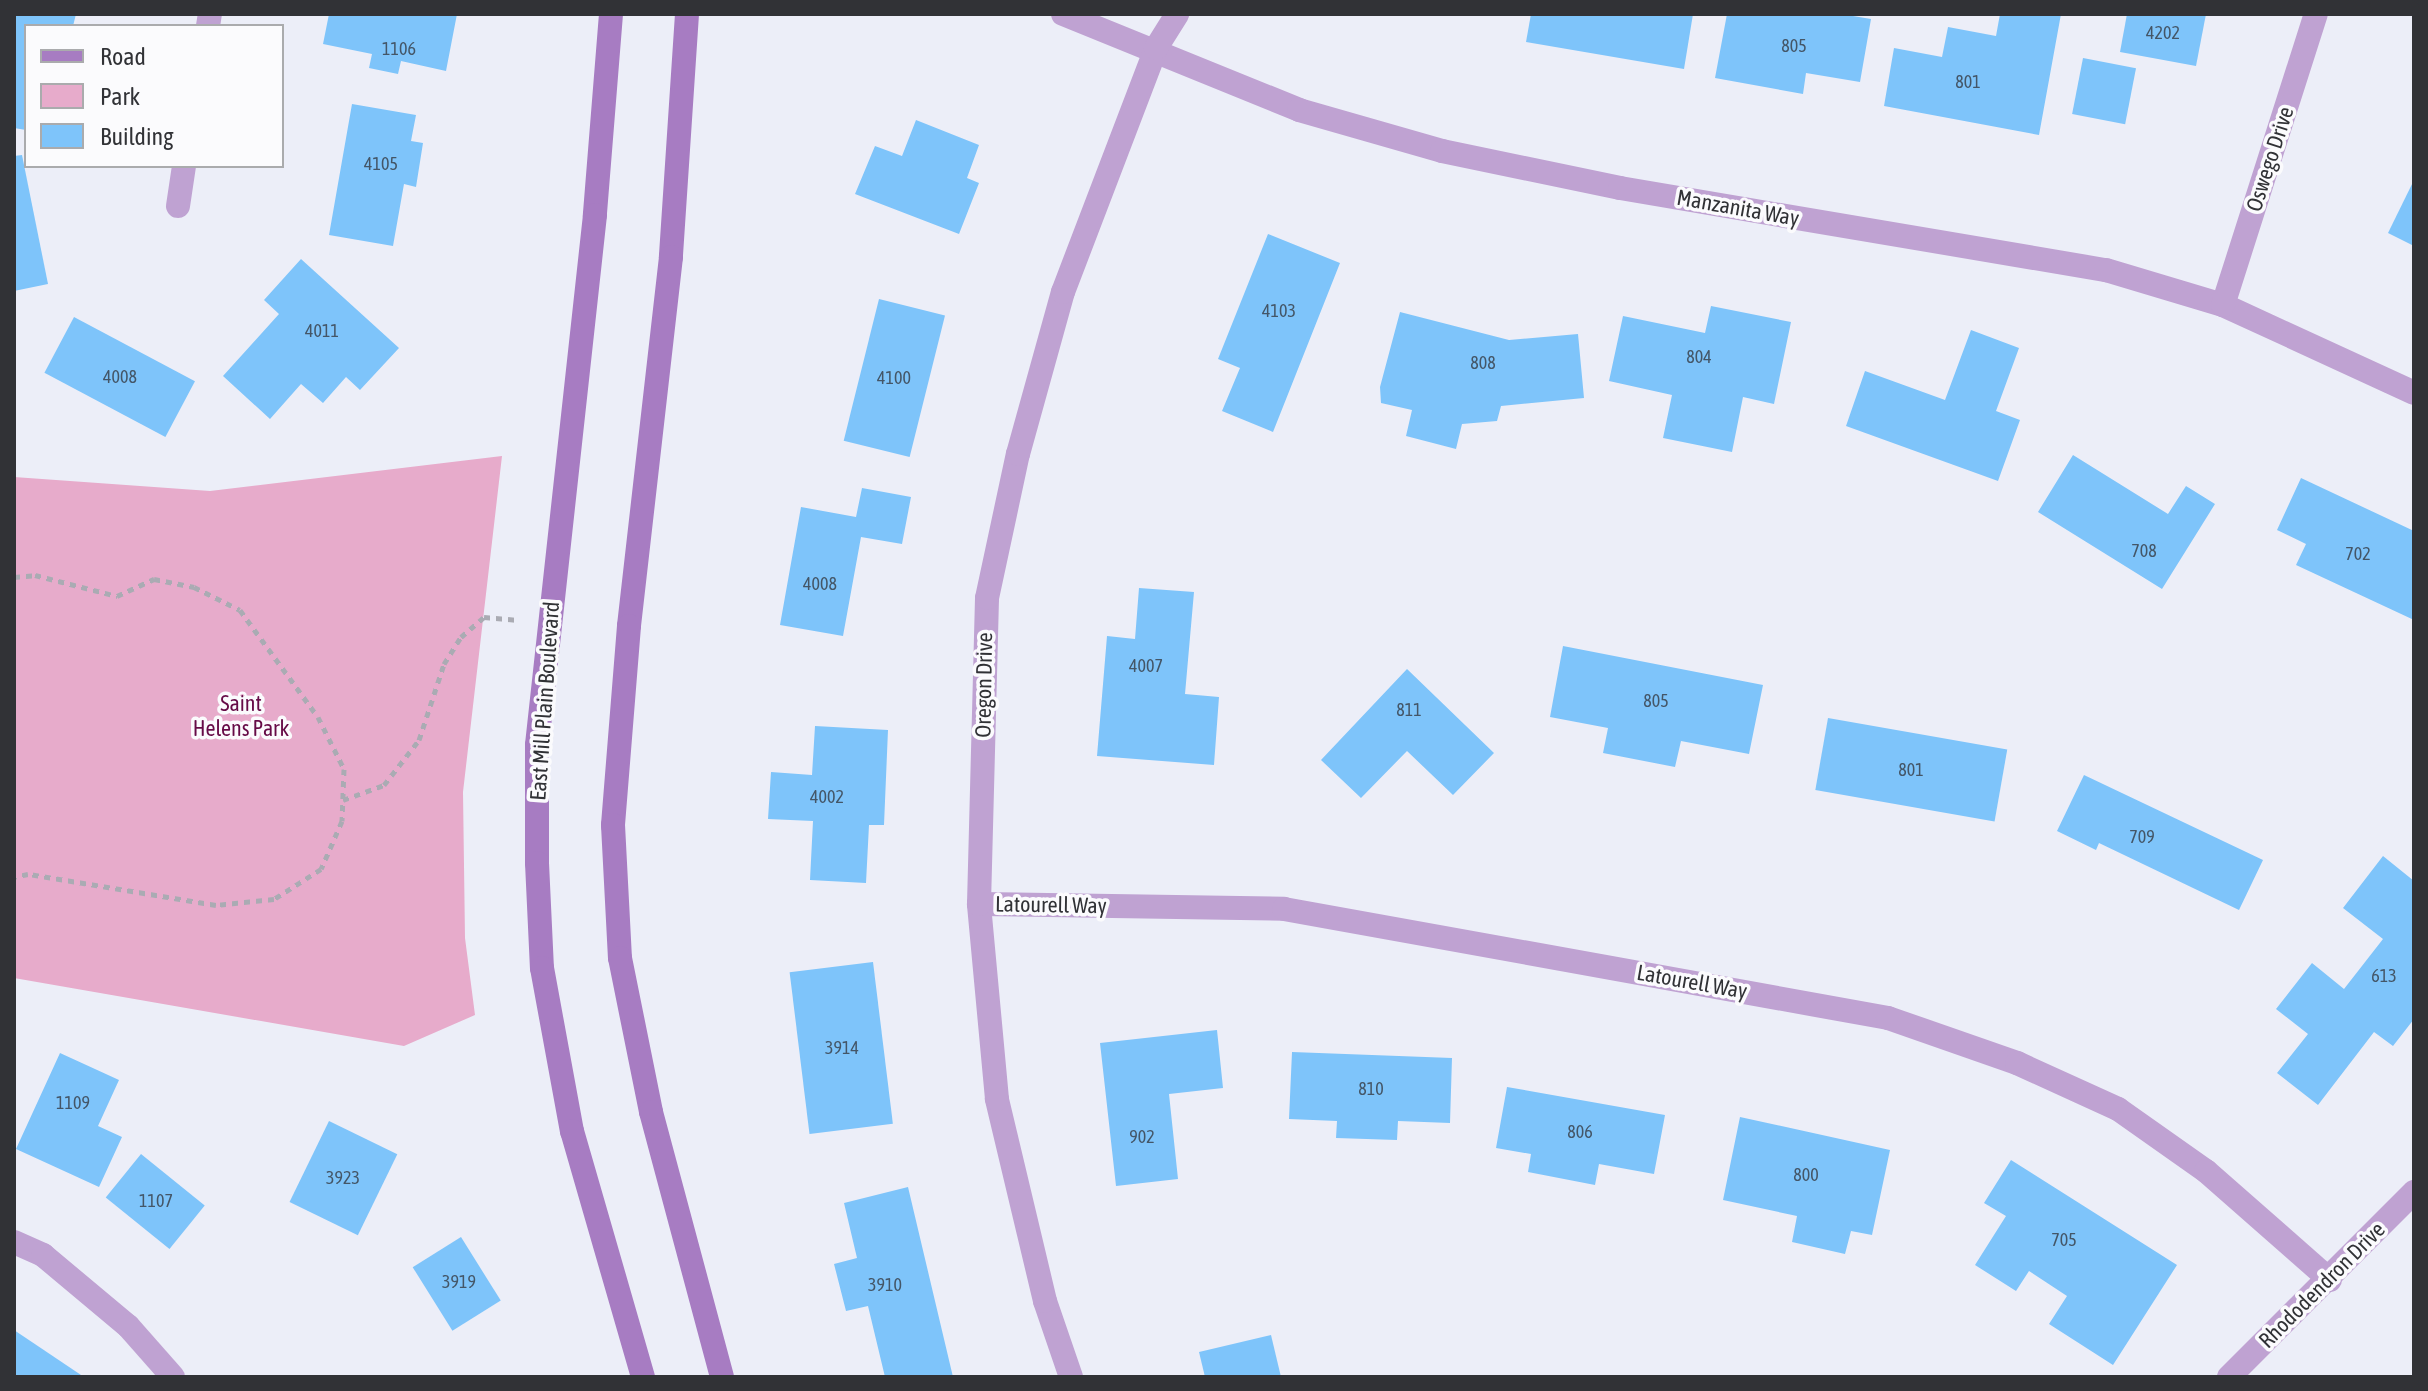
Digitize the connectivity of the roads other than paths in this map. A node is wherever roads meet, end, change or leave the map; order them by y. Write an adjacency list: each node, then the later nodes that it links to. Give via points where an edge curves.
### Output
1 (611, 14): 16 (main road, East Mill Plain Boulevard, via 595,215 537,745 542,968 572,1131)
2 (687, 14): 17 (main road, via 671,257 629,626 613,825 620,958 651,1112)
3 (1063, 14): 6 (street, Manzanita Way)
4 (1177, 14): 6 (street, Oregon Drive)
5 (2316, 14): 9 (street, Oswego Drive)
6 (1156, 48): 9 (street, Manzanita Way, via 1299,110 1442,151 1635,190 2106,270); 11 (street, Oregon Drive, via 1063,292 1018,454 987,598)
7 (184, 168): 8 (street)
8 (178, 206)
9 (2223, 305): 10 (street, Manzanita Way)
10 (2414, 393)
11 (979, 904): 14 (street, Latourell Way, via 1284,909 1888,1018 2017,1063 2118,1109 2206,1171); 18 (street, Oregon Drive, via 997,1099 1045,1301)
12 (2414, 1192): 14 (street, Rhododendron Drive)
13 (14, 1242): 15 (street, via 43,1255 128,1326)
14 (2330, 1280): 19 (street, Rhododendron Drive)
15 (173, 1377)
16 (643, 1377)
17 (722, 1377)
18 (1071, 1377)
19 (2229, 1377)

